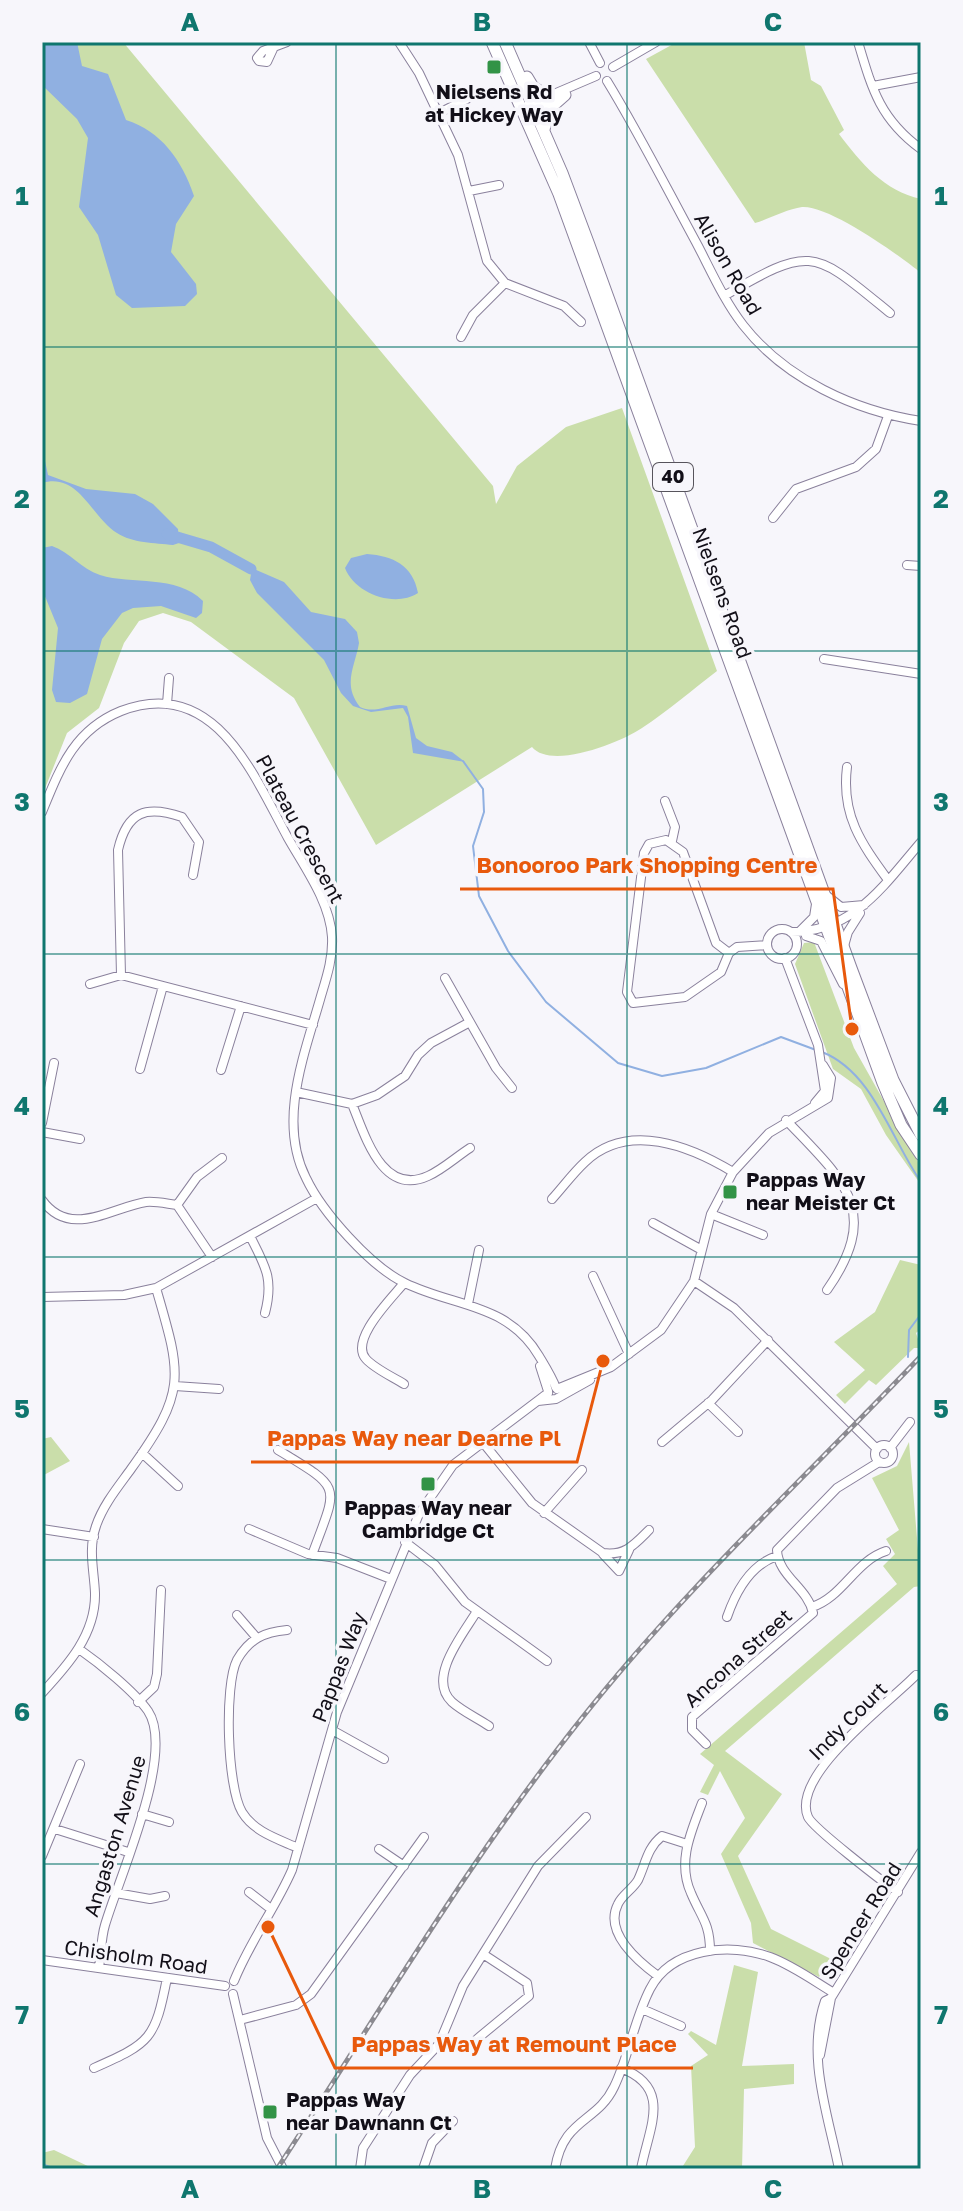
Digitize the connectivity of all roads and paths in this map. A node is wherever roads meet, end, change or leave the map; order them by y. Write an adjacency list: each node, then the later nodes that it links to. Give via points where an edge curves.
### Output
1 (286, 42): 8 (street)
2 (399, 42): 20 (street)
3 (492, 42): 19 (main road, Nielsens Road / 40)
4 (589, 42): 9 (street)
5 (656, 42): 10 (street)
6 (858, 42): 15 (street)
7 (508, 48): 17 (main road, via 533,87); 19 (main road, Nielsens Road / 40)
8 (273, 49)
9 (600, 63): 10 (street); 11 (street)
10 (613, 67): 13 (street)
11 (596, 76): 13 (street); 14 (street)
12 (921, 77): 15 (street)
13 (607, 81): 26 (street, Alison Road)
14 (578, 85): 16 (street); 17 (street)
15 (873, 86): 22 (street, via 882,112)
16 (565, 95): 19 (street); 21 (main road, via 548,110)
17 (547, 96): 19 (street)
18 (467, 99): 20 (street)
19 (528, 108): 21 (main road, Nielsens Road / 40); 46 (main road, Nielsens Road / 40)
20 (439, 113): 24 (street)
21 (544, 131): 46 (main road, Nielsens Road / 40)
22 (921, 149)
23 (499, 185): 24 (street)
24 (469, 191): 25 (street, via 481,247)
25 (505, 283): 28 (street, via 564,306); 29 (street, via 473,315)
26 (724, 296): 27 (street, via 776,265 815,261 838,271); 30 (street, Alison Road, via 743,325 788,367 852,403)
27 (890, 313)
28 (581, 322)
29 (461, 337)
30 (888, 416): 31 (street, Alison Road); 32 (street, via 883,435 866,458 833,478 796,489)
31 (921, 421)
32 (773, 518)
33 (907, 565): 34 (street)
34 (921, 566)
35 (824, 659): 36 (street)
36 (921, 674)
37 (169, 678): 38 (street)
38 (167, 704): 41 (street, Plateau Crescent, via 134,706 84,733 63,762); 61 (street, Plateau Crescent, via 207,718 227,734 326,909 332,959)
39 (847, 767): 45 (street, via 849,818)
40 (665, 801): 42 (street, via 675,827)
41 (42, 812)
42 (672, 841): 52 (street, via 683,852 716,943); 52 (street, via 649,844 644,853 628,998 642,1004 685,997 721,972)
43 (921, 842): 45 (street)
44 (193, 875): 54 (street, via 199,842 182,817 147,811 132,818 118,850)
45 (888, 880): 47 (street)
46 (820, 895): 47 (street, via 841,907); 48 (main road, Nielsens Road / 40); 49 (street, via 814,917)
47 (864, 905): 48 (street); 51 (street)
48 (830, 926): 49 (street); 51 (main road, Nielsens Road / 40); 58 (main road, Nielsens Road / 40)
49 (799, 934): 50 (street, via 774,931); 53 (street, via 794,952); 58 (street, via 821,941)
50 (767, 945): 52 (street); 53 (street, via 774,956)
51 (844, 946): 71 (main road, Nielsens Road / 40)
52 (729, 953)
53 (785, 958): 68 (street, Pappas Way, via 832,1092)
54 (121, 975): 56 (street); 57 (street)
55 (445, 978): 60 (street)
56 (90, 984)
57 (163, 986): 59 (street); 63 (street)
58 (854, 1002): 71 (main road, Nielsens Road / 40, via 883,1083)
59 (241, 1006): 61 (street); 64 (street)
60 (470, 1022): 65 (street); 67 (street, via 431,1043 392,1087)
61 (313, 1025): 66 (street, Plateau Crescent)
62 (54, 1063): 69 (street)
63 (140, 1069)
64 (221, 1070)
65 (512, 1088)
66 (296, 1092): 67 (street); 77 (street, Plateau Crescent, via 295,1146)
67 (352, 1104): 73 (street, via 373,1154 399,1179 411,1182 429,1176)
68 (786, 1120): 76 (street, Pappas Way); 92 (street, via 851,1198 853,1243)
69 (42, 1123)
70 (42, 1132): 72 (street)
71 (918, 1133): 74 (main road, Nielsens Road / 40)
72 (80, 1139)
73 (470, 1148)
74 (921, 1155)
75 (222, 1158): 80 (street, via 197,1177)
76 (733, 1172): 78 (street, via 699,1151 649,1140 627,1142 604,1148 586,1161); 81 (street, Pappas Way)
77 (317, 1198): 84 (street); 90 (street, Plateau Crescent, via 380,1266)
78 (552, 1199)
79 (42, 1200): 80 (street, via 48,1209 84,1221 148,1202)
80 (177, 1205): 87 (street)
81 (711, 1214): 83 (street); 85 (street, Pappas Way)
82 (653, 1223): 85 (street)
83 (763, 1235)
84 (250, 1236): 87 (street); 95 (street, via 269,1275)
85 (700, 1249): 89 (street, Pappas Way)
86 (479, 1250): 94 (street)
87 (212, 1257): 91 (street)
88 (593, 1276): 97 (street)
89 (694, 1281): 96 (street); 97 (street, Pappas Way, via 661,1330)
90 (404, 1283): 94 (street, Plateau Crescent); 98 (street, via 360,1347 366,1358)
91 (156, 1288): 93 (street, via 124,1295); 99 (street, via 174,1348)
92 (827, 1290)
93 (42, 1297)
94 (468, 1304): 101 (street, Plateau Crescent, via 504,1318 535,1350)
95 (265, 1313)
96 (768, 1340): 102 (street); 107 (street)
97 (629, 1354): 101 (street, Pappas Way, via 582,1387)
98 (404, 1384)
99 (175, 1386): 100 (street); 109 (street, via 168,1413)
100 (219, 1389)
101 (553, 1392): 105 (street, Pappas Way)
102 (708, 1403): 104 (street); 106 (street)
103 (910, 1422): 107 (street)
104 (738, 1432)
105 (481, 1440): 113 (street); 118 (street, Pappas Way, via 453,1465)
106 (662, 1442)
107 (883, 1448): 110 (street); 110 (street, via 890,1461)
108 (278, 1450): 122 (street, via 326,1479 331,1490)
109 (142, 1453): 112 (street); 117 (street, via 109,1500)
110 (879, 1462): 123 (street, via 837,1488)
111 (582, 1470): 113 (street)
112 (178, 1486)
113 (544, 1513): 121 (street)
114 (42, 1529): 117 (street)
115 (249, 1529): 122 (street)
116 (649, 1530): 119 (street)
117 (94, 1537): 132 (street, via 95,1595)
118 (405, 1542): 124 (street, Pappas Way); 127 (street, via 435,1565)
119 (629, 1550): 121 (street); 121 (street, via 619,1571)
120 (886, 1551): 126 (street, via 871,1556 825,1603)
121 (603, 1553)
122 (312, 1555): 124 (street, via 337,1558)
123 (777, 1556): 126 (street, Ancona Street); 129 (street, via 764,1560 735,1593)
124 (391, 1579): 138 (street, Pappas Way)
125 (161, 1590): 136 (street, via 157,1674 154,1687)
126 (812, 1607): 139 (street, Ancona Street, via 813,1613 692,1717 692,1730)
127 (477, 1611): 133 (street); 137 (street, via 444,1668 443,1691)
128 (237, 1615): 131 (street)
129 (727, 1617)
130 (287, 1630): 131 (street)
131 (256, 1637): 149 (street, via 236,1662 231,1680 232,1788 242,1813 260,1831)
132 (79, 1649): 135 (street); 136 (street, Angaston Avenue)
133 (547, 1661)
134 (916, 1675): 156 (street, Indy Court, via 830,1757 809,1787 805,1805 814,1826)
135 (42, 1693)
136 (138, 1702): 143 (street, Angaston Avenue, via 148,1711 157,1753)
137 (489, 1726)
138 (332, 1730): 140 (street); 149 (street, Pappas Way)
139 (706, 1744)
140 (384, 1759)
141 (80, 1764): 146 (street)
142 (702, 1803): 148 (street)
143 (142, 1814): 145 (street); 151 (street, Angaston Avenue)
144 (586, 1817): 161 (street, via 538,1866)
145 (169, 1822)
146 (55, 1829): 151 (street); 152 (street)
147 (424, 1837): 154 (street)
148 (687, 1844): 160 (street, via 690,1892 708,1922); 164 (street, via 662,1836 652,1844 636,1883 616,1907 616,1924 628,1950)
149 (298, 1848): 159 (street, Pappas Way)
150 (379, 1849): 154 (street)
151 (128, 1852): 157 (street, Angaston Avenue)
152 (42, 1856)
153 (920, 1857): 156 (street, Spencer Road)
154 (404, 1866): 169 (street, via 311,1994 296,2005)
155 (249, 1892): 159 (street)
156 (898, 1892): 167 (street, Spencer Road)
157 (116, 1893): 158 (street); 163 (street, Angaston Avenue)
158 (165, 1896)
159 (271, 1909): 166 (street, Pappas Way)
160 (710, 1951): 164 (street, via 679,1960); 167 (street, via 773,1958)
161 (483, 1954): 171 (street, via 527,1983 529,1996); 176 (street, via 439,2044 410,2075 363,2148)
162 (42, 1960): 163 (street, Chisholm Road)
163 (99, 1968): 165 (street, Chisholm Road)
164 (658, 1976): 168 (street)
165 (167, 1978): 166 (street, Chisholm Road); 172 (street, via 158,2022 148,2039)
166 (230, 1983): 169 (street, via 227,1992 233,1994)
167 (833, 1996): 180 (street, Spencer Road, via 819,2037 819,2067)
168 (642, 2009): 170 (street); 173 (street)
169 (240, 2020): 175 (street, via 267,2138)
170 (681, 2026)
171 (477, 2039)
172 (94, 2068)
173 (621, 2068): 178 (street, via 603,2102 563,2140); 179 (street, via 645,2081 654,2098)
174 (453, 2121): 177 (street, via 432,2143)
175 (283, 2169)
176 (360, 2169)
177 (423, 2169)
178 (555, 2169)
179 (641, 2169)
180 (839, 2169)

